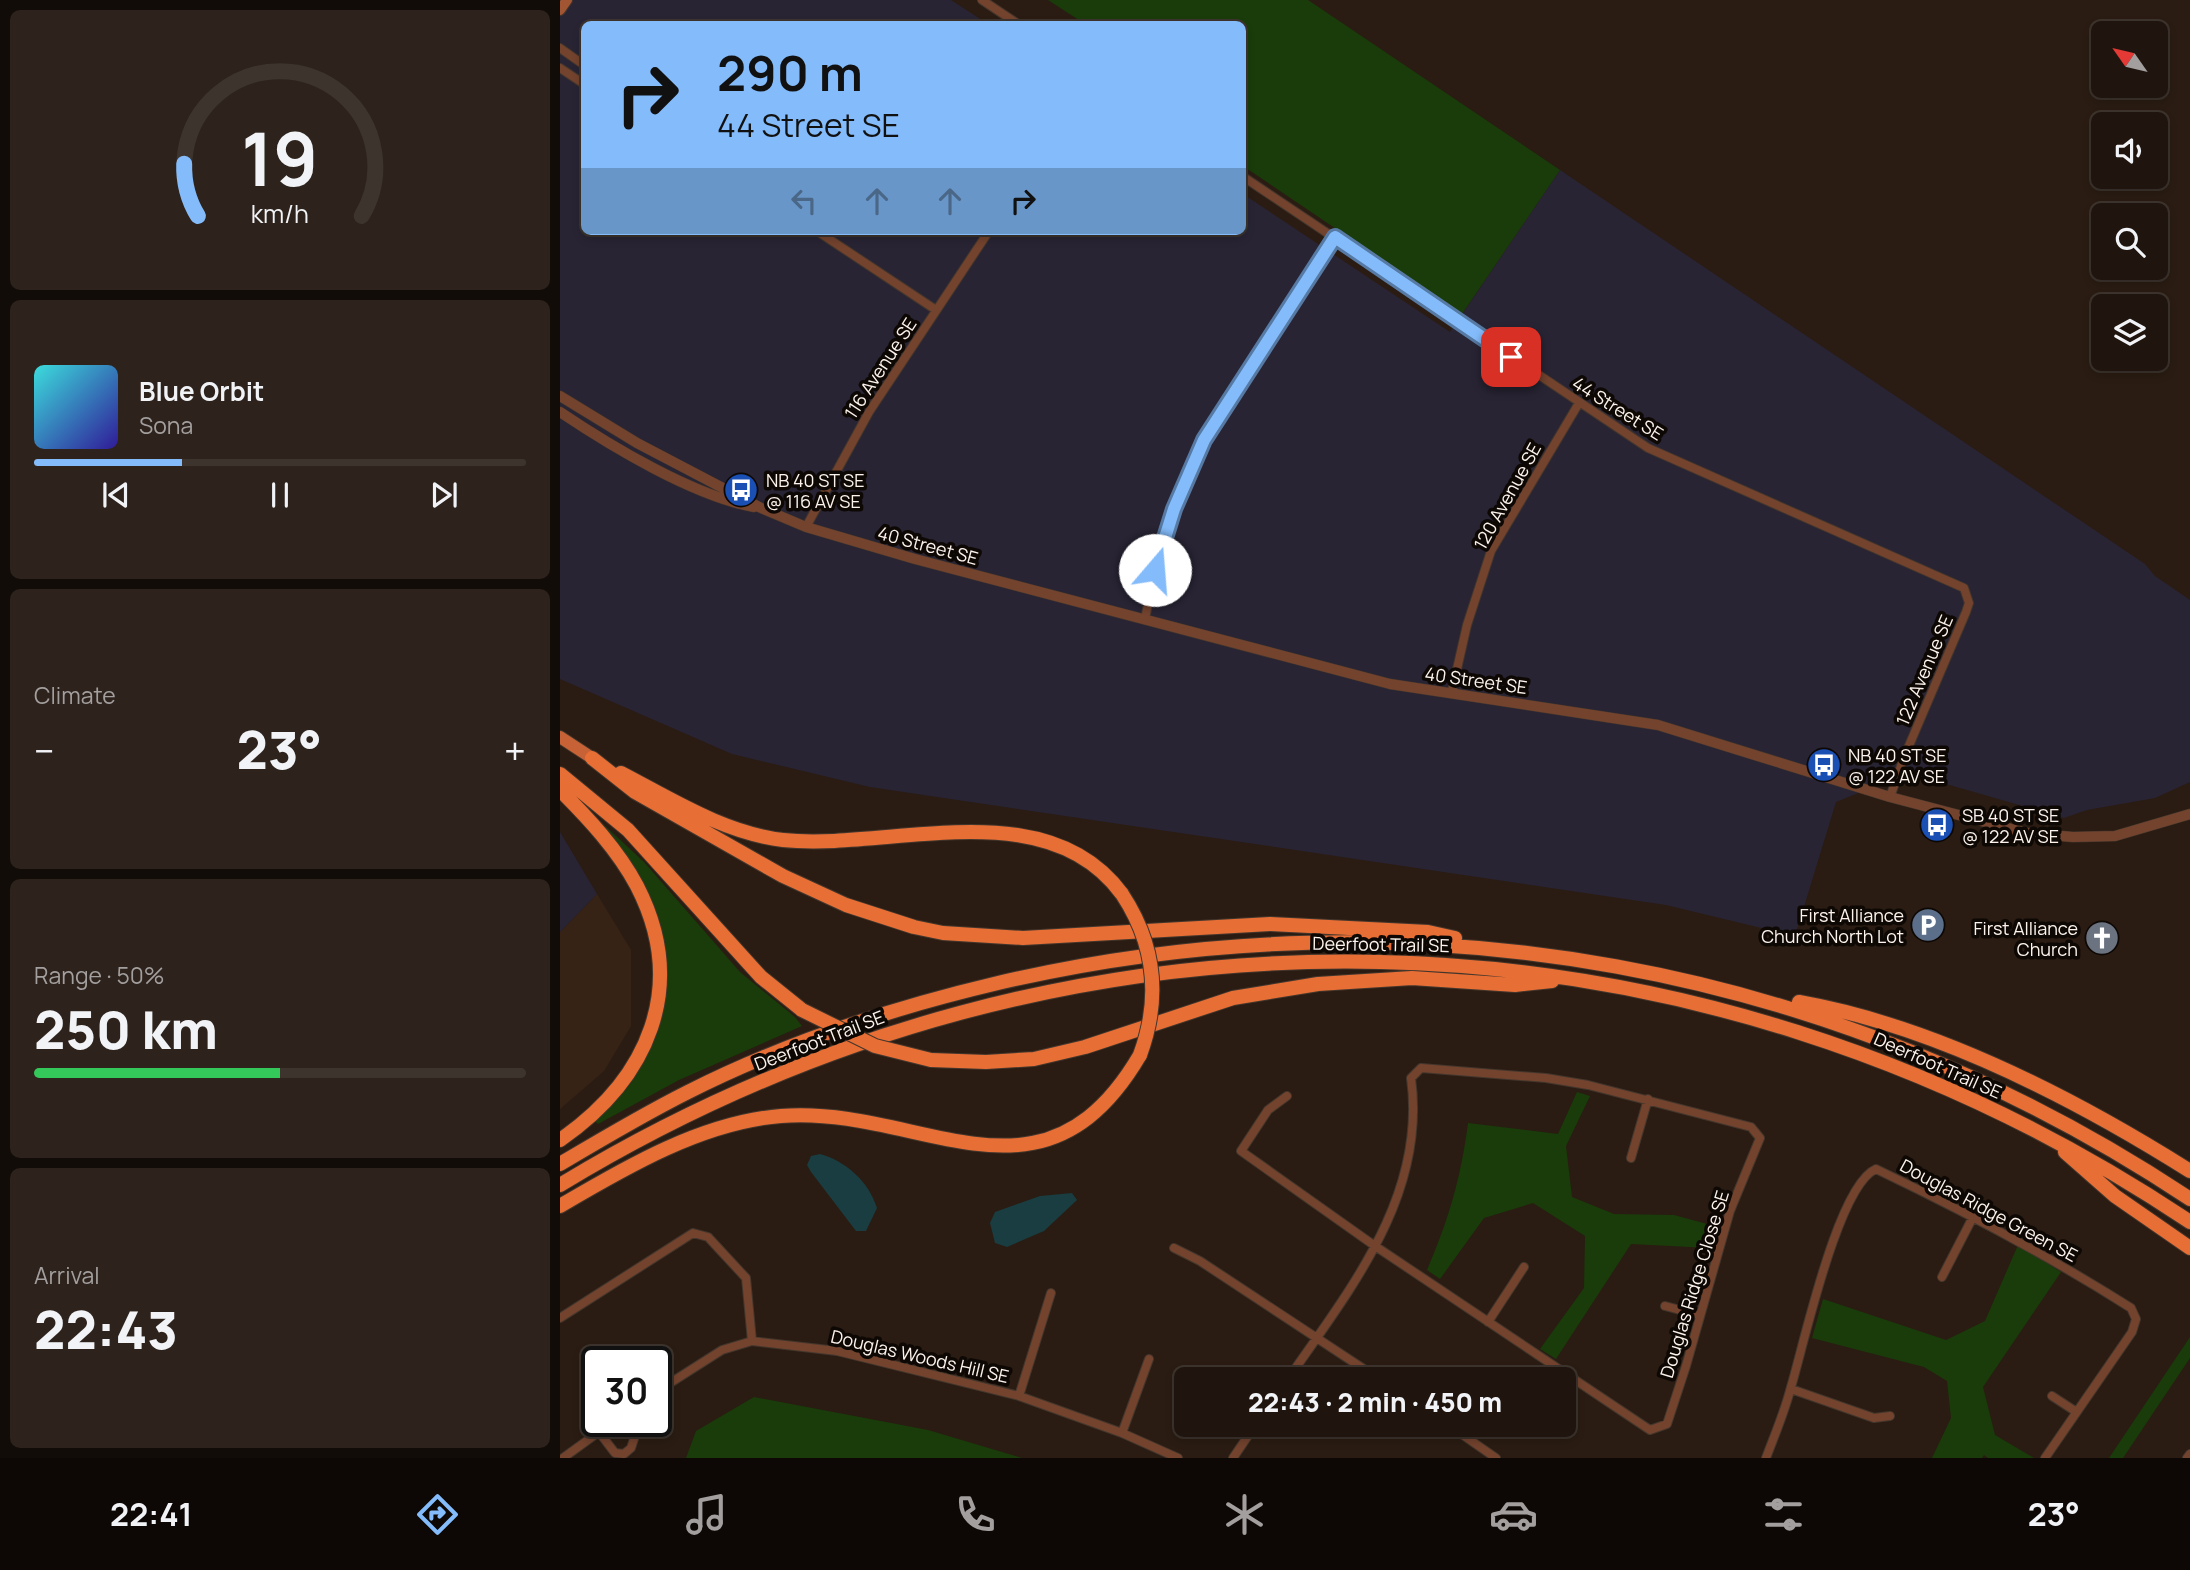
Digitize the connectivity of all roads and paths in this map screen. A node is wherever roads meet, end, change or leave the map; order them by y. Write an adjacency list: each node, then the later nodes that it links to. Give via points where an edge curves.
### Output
1 (567, 0): 3 (main road)
2 (982, 0): 4 (street)
3 (560, 10)
4 (1014, 21)
5 (560, 48): 6 (street)
6 (581, 63)
7 (560, 68): 8 (street)
8 (581, 82)
9 (1246, 179): 12 (street, 44 Street SE)
10 (823, 235): 13 (street)
11 (986, 235): 13 (street, 116 Avenue SE)
12 (1335, 237): 15 (street, 44 Street SE); 20 (street, via 1204,440 1174,509)
13 (936, 310): 18 (street, 116 Avenue SE, via 869,412)
14 (560, 396): 17 (street, 40 Street SE, via 637,443)
15 (1579, 403): 19 (street, 44 Street SE, via 1648,448 1954,582); 21 (street, 120 Avenue SE, via 1491,551)
16 (560, 412): 17 (street, 40 Street SE, via 725,502)
17 (761, 508): 18 (street, 40 Street SE)
18 (806, 527): 20 (street, 40 Street SE)
19 (1968, 594): 26 (street, 122 Avenue SE, via 1966,612)
20 (1145, 619): 21 (street, 40 Street SE, via 1390,684)
21 (1452, 691): 26 (street, 40 Street SE, via 1658,725)
22 (560, 737): 23 (main road)
23 (592, 758): 28 (highway, via 635,792 783,876 846,905 924,929 1023,938 1270,924 1429,932); 40 (highway, bridge, via 722,825 756,835 826,842 981,832 1029,837 1076,854 1101,871 1122,894 1141,926 1152,968 1151,1019 1140,1055 1124,1082 1094,1114 1039,1141 973,1146 843,1116 760,1118 694,1138)
24 (560, 774): 29 (highway, bridge, via 643,845 761,976 802,1010 875,1046 931,1060 1034,1059 1086,1047 1233,998 1318,984 1412,978 1515,985)
25 (560, 790): 34 (highway, via 628,870 647,909 659,960 656,1010 637,1061 606,1103)
26 (1890, 797): 27 (street, 40 Street SE, via 1988,826 2073,837 2115,835)
27 (2190, 814)
28 (1515, 950): 30 (highway, Deerfoot Trail SE, via 1623,966); 36 (highway, Deerfoot Trail SE, via 1307,942 1136,956 1032,975 929,1000 805,1042 691,1090)
29 (1575, 979): 33 (highway, Deerfoot Trail SE, via 1709,1005 1829,1041 1938,1083); 38 (highway, Deerfoot Trail SE, via 1466,965 1310,961 1159,972 1037,994 884,1034 812,1060 694,1111)
30 (1721, 988): 37 (highway, via 1838,1009 1991,1064 2085,1108); 39 (highway, Deerfoot Trail SE, via 1806,1012 1971,1075 2098,1141)
31 (1287, 1096): 43 (street, via 1268,1110 1241,1151)
32 (1648, 1099): 35 (street); 43 (street, Douglas Ridge Close SE, via 1546,1078 1421,1068 1410,1078 1415,1107 1411,1156 1393,1212); 50 (street, Douglas Ridge Close SE, via 1751,1127 1760,1138 1730,1211)
33 (2042, 1133): 42 (highway, Deerfoot Trail SE); 45 (highway, via 2115,1196)
34 (560, 1140)
35 (1631, 1158)
36 (560, 1164)
37 (2190, 1171)
38 (560, 1185)
39 (2190, 1199)
40 (560, 1206)
41 (1974, 1215): 47 (street); 59 (street, Douglas Ridge Green SE, via 1875,1169 1865,1173 1828,1258); 62 (street, Douglas Ridge Green SE, via 2131,1308 2136,1319 2132,1332)
42 (2190, 1222)
43 (1375, 1247): 52 (street, Douglas Ridge Close SE); 53 (street, Douglas Ridge Close SE)
44 (1174, 1248): 53 (street)
45 (2190, 1248)
46 (1524, 1267): 52 (street)
47 (1942, 1277)
48 (1051, 1293): 60 (street)
49 (1665, 1307): 50 (street)
50 (1699, 1315): 52 (street, Douglas Ridge Close SE, via 1667,1424 1650,1430)
51 (560, 1318): 54 (street, via 692,1233 708,1237 746,1278)
52 (1488, 1322)
53 (1317, 1337): 56 (street, Douglas Ridge Close SE); 57 (street)
54 (752, 1341): 58 (street, Douglas Woods Hill SE, via 722,1350); 60 (street, Douglas Woods Hill SE, via 837,1350)
55 (1149, 1359): 64 (street)
56 (1296, 1367)
57 (1361, 1367)
58 (672, 1382)
59 (1791, 1389): 63 (street, via 1874,1418); 74 (street, Douglas Ridge Green SE)
60 (1020, 1396): 64 (street, Douglas Woods Hill SE)
61 (2052, 1396): 62 (street)
62 (2076, 1411): 75 (street, Douglas Ridge Green SE)
63 (1890, 1416)
64 (1122, 1433): 71 (street, Douglas Woods Hill SE)
65 (592, 1437): 70 (street)
66 (603, 1437): 67 (street, via 615,1452 624,1454)
67 (635, 1437)
68 (1247, 1437): 72 (street)
69 (1466, 1437): 73 (street)
70 (563, 1458)
71 (1178, 1458)
72 (1233, 1458)
73 (1496, 1458)
74 (1766, 1458)
75 (2045, 1458)

